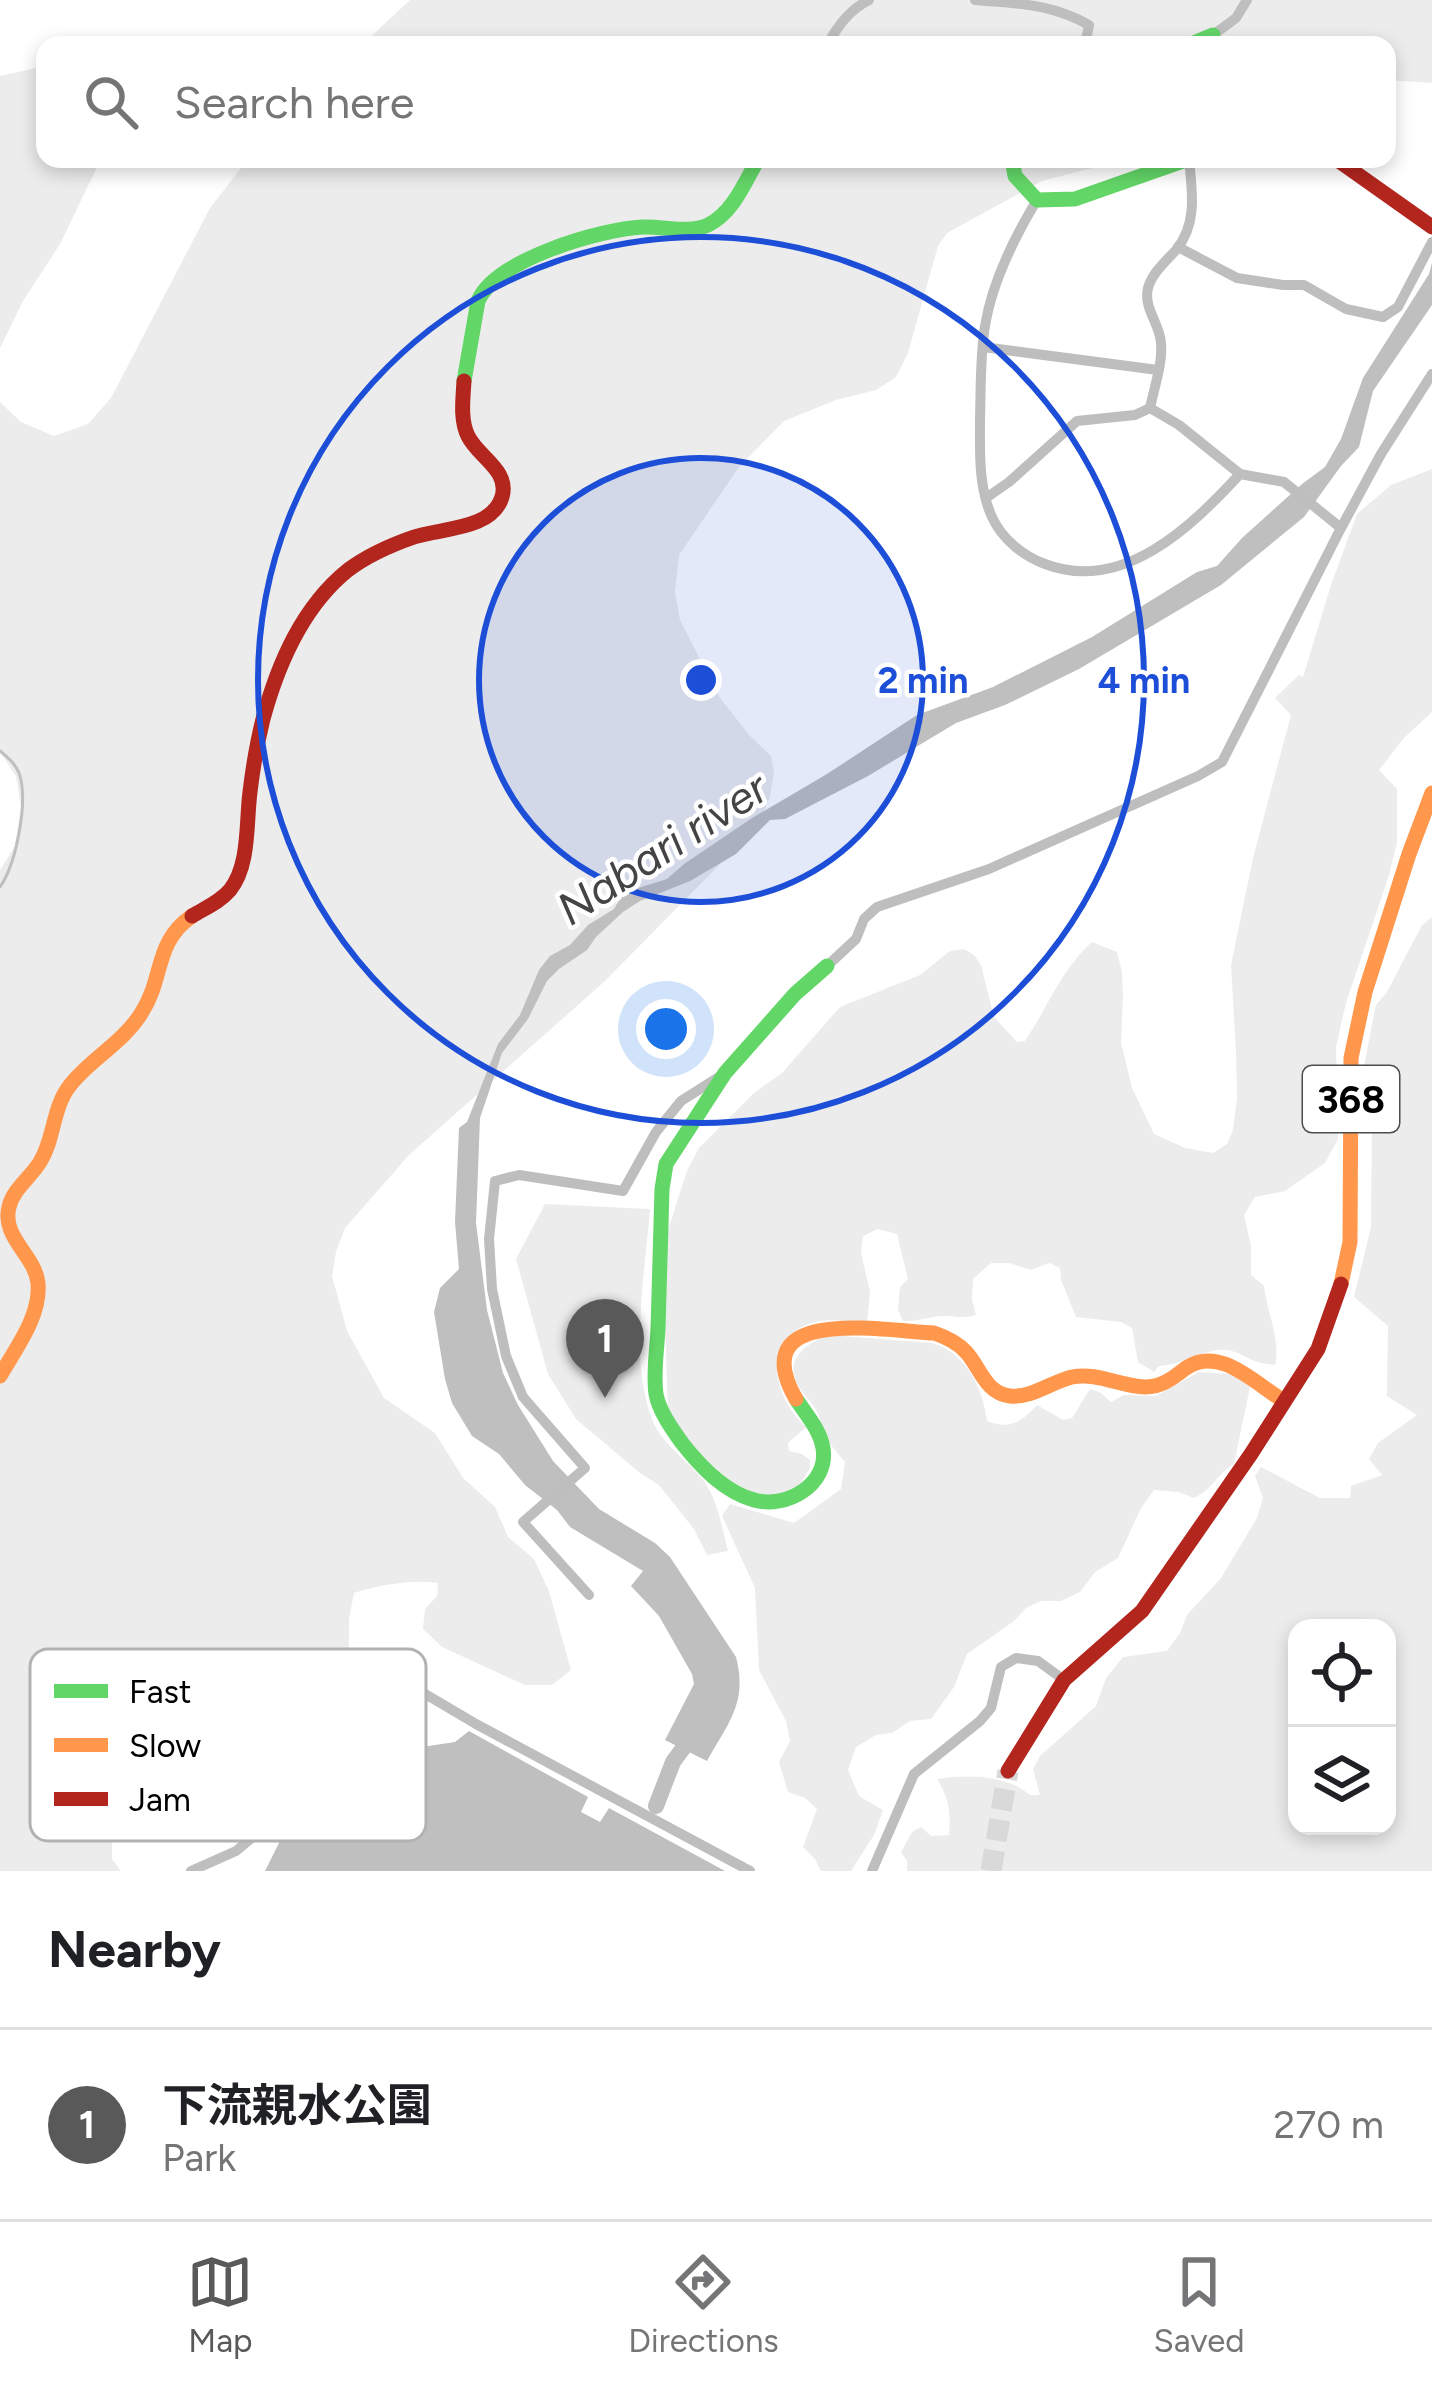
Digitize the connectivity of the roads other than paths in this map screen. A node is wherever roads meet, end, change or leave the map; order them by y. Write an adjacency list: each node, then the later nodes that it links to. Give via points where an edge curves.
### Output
1 (869, 0): 5 (street)
2 (975, 0): 6 (street, via 1066,12 1088,25)
3 (1247, 0): 4 (street)
4 (1213, 35)
5 (833, 36)
6 (1086, 36)
7 (752, 168): 26 (main road, via 726,211 700,229 623,229 514,263 484,286 461,414 468,438 499,475 500,502 478,520 367,558 327,589 291,641 253,766 234,884 176,928 140,1019 70,1086 39,1164 9,1205 7,1233 39,1288)
8 (1014, 168): 12 (main road)
9 (1163, 168): 12 (main road, via 1075,199)
10 (1190, 168): 15 (street, via 1190,227)
11 (1349, 168): 13 (main road)
12 (1036, 200): 16 (street, via 994,294)
13 (1432, 227)
14 (1432, 242): 15 (street, via 1398,307 1383,316 1346,309 1304,285 1237,278)
15 (1178, 247): 17 (street, via 1148,288 1161,340)
16 (983, 347): 17 (street); 21 (street)
17 (1157, 370): 19 (street)
18 (1432, 374): 22 (street)
19 (1150, 408): 20 (street); 21 (street, via 1077,422)
20 (1240, 474): 21 (street, via 1176,536 1133,561 1089,572 1032,559 1009,541); 22 (street, via 1284,482)
21 (986, 498)
22 (1341, 528): 24 (street, via 1222,762 989,868 877,908)
23 (1432, 793): 27 (main road, 368, via 1364,992 1351,1058 1343,1280 1318,1349)
24 (827, 966): 25 (main road)
25 (724, 1073): 27 (main road, via 666,1164 656,1395 675,1436 747,1498 780,1504 819,1473 822,1442 784,1378 788,1350 813,1330 934,1333 968,1354 992,1390 1009,1396 1095,1376 1159,1386 1206,1358 1230,1364); 28 (street, via 681,1101 623,1191 519,1175 495,1181 491,1272 506,1356 523,1397 585,1468 523,1522)
26 (0, 1376)
27 (1284, 1401): 29 (main road, 368, via 1142,1611)
28 (589, 1595)
29 (1064, 1680): 31 (main road, 368); 35 (street, via 1038,1661 1016,1658 1001,1667 991,1708 914,1774)
30 (426, 1695): 34 (street)
31 (1008, 1771)
32 (247, 1841): 33 (street)
33 (191, 1871)
34 (750, 1871)
35 (872, 1871)

